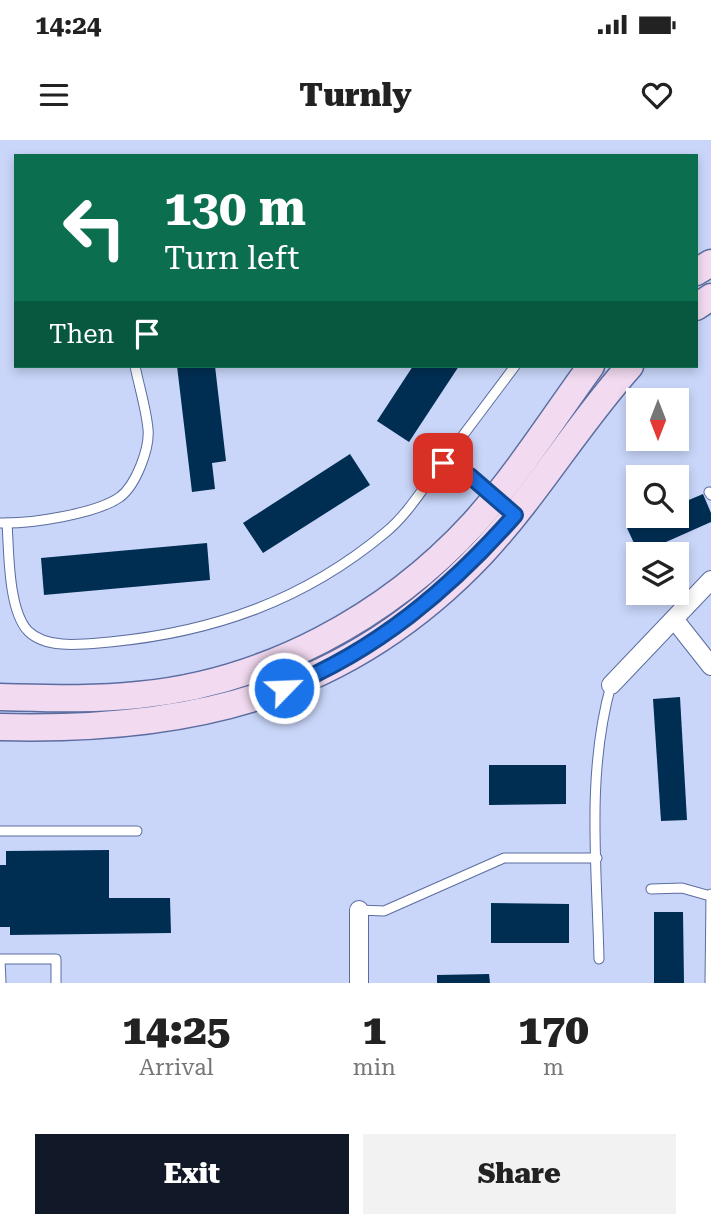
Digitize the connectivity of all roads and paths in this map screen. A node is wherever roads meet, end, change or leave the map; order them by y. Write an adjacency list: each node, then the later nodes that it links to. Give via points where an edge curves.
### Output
1 (135, 368): 8 (lane, via 149,431 134,478 122,495 104,505)
2 (514, 368): 5 (lane)
3 (590, 368): 6 (street)
4 (629, 368): 7 (street)
5 (443, 463): 6 (lane, via 470,476); 8 (lane, via 388,531 328,573 258,611 137,639 60,643 40,639 26,629 11,584)
6 (495, 498): 7 (lane); 13 (street, via 424,571 375,608 323,640 264,666 203,684 140,695)
7 (515, 515): 14 (street, via 481,553 403,622 306,680 263,697 157,722 77,729)
8 (4, 523)
9 (711, 580): 10 (street)
10 (674, 620): 11 (street); 12 (street)
11 (711, 666)
12 (611, 685): 17 (lane, via 597,750)
13 (0, 697)
14 (0, 727)
15 (0, 831): 16 (lane)
16 (137, 831)
17 (597, 858): 20 (lane, via 504,858 384,911); 21 (lane)
18 (652, 889): 19 (lane, via 682,888)
19 (710, 895): 25 (lane)
20 (359, 910): 24 (street)
21 (599, 959)
22 (1, 983): 23 (lane, via 0,959 56,959)
23 (56, 983)
24 (359, 983)
25 (710, 983)

